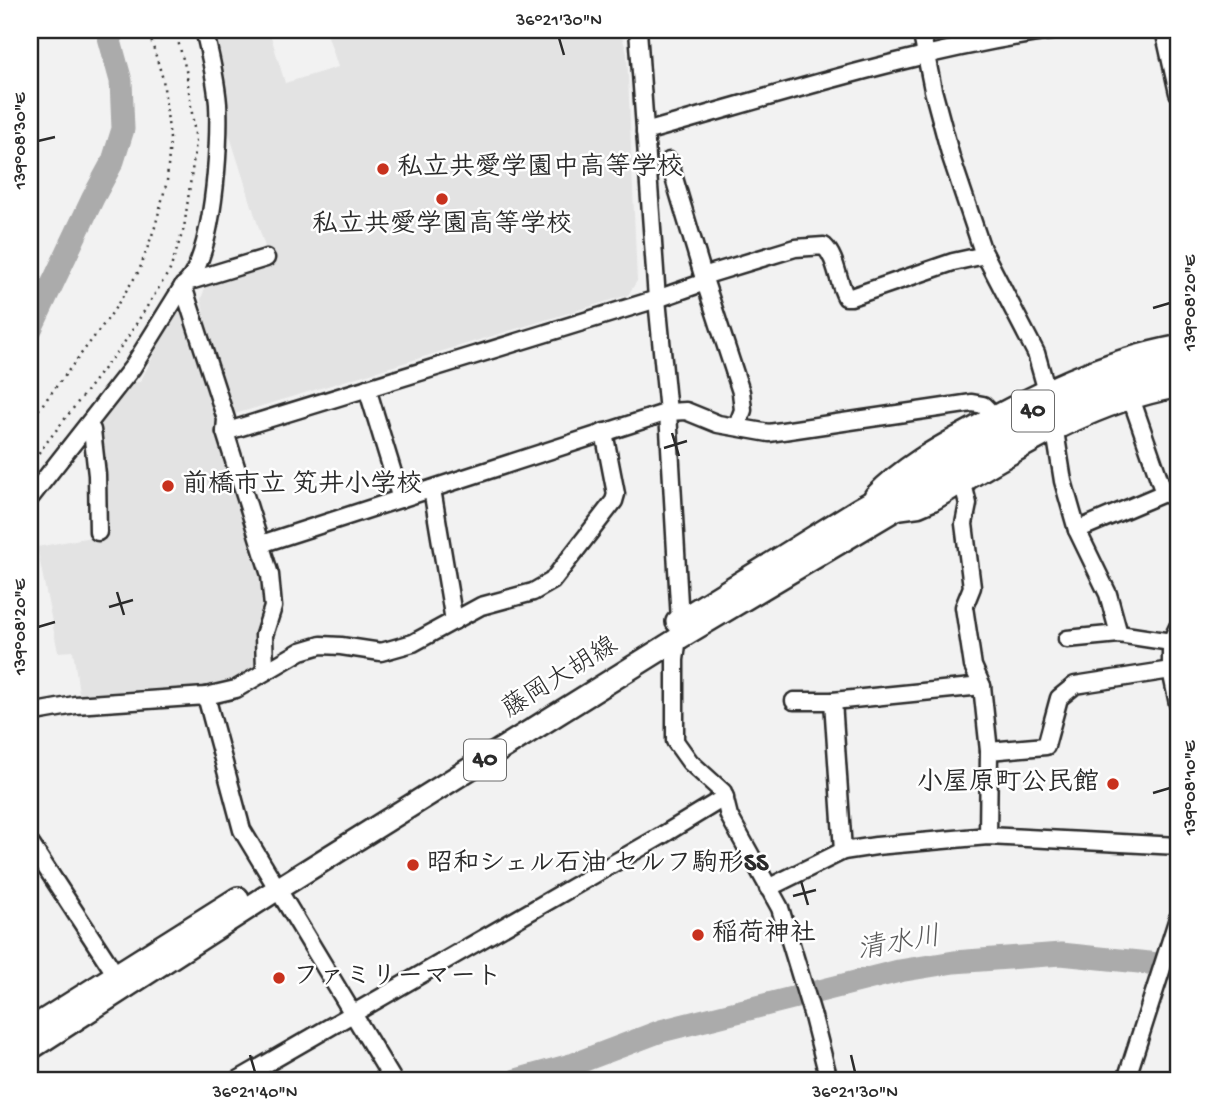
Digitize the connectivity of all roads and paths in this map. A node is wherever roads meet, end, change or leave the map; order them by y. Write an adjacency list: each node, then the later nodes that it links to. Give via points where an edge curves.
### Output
1 (148, 30): 26 (path, via 163,79 170,139 167,181 155,227 139,271)
2 (175, 30): 32 (path, via 196,142 184,228 170,270 126,340)
3 (205, 30): 15 (street, via 218,103 216,166 205,243)
4 (638, 30): 10 (street)
5 (921, 30): 8 (street)
6 (1056, 30): 8 (street)
7 (1164, 30): 9 (street)
8 (925, 53): 10 (street); 12 (street, via 951,156)
9 (1178, 93)
10 (645, 132): 16 (street)
11 (669, 161): 14 (street)
12 (985, 255): 14 (street, via 851,297 840,287 830,251 824,246 794,248); 22 (street, via 1036,353)
13 (266, 258): 15 (street)
14 (704, 279): 16 (street); 28 (street, via 743,401)
15 (186, 284): 27 (street, via 141,356); 30 (street, via 226,419)
16 (657, 299): 21 (street); 24 (street)
17 (1178, 344): 22 (street, via 1105,362)
18 (1178, 360): 20 (main road, 40)
19 (1178, 377): 20 (main road, 40)
20 (1135, 385): 23 (street); 29 (street); 35 (street); 38 (main road, 藤岡大胡線 / 40, via 1082,386); 39 (main road, 藤岡大胡線 / 40, via 1040,425)
21 (367, 388): 30 (street); 37 (street)
22 (1046, 388): 25 (street)
23 (1178, 389)
24 (668, 412): 28 (street, via 686,411); 31 (street); 45 (street)
25 (993, 415): 28 (street, via 983,405 972,403 769,432); 38 (street, via 911,463)
26 (30, 421)
27 (88, 425): 36 (street); 41 (street, via 97,475)
28 (737, 426)
29 (1055, 431): 33 (street); 40 (street)
30 (225, 432): 42 (street)
31 (604, 432): 34 (street); 43 (street, via 615,497 552,581 533,592 481,606)
32 (30, 464)
33 (960, 486): 39 (street, via 919,508); 51 (street, via 968,503 964,524 972,587 964,607 973,666)
34 (432, 489): 37 (street); 43 (street)
35 (1171, 494): 40 (street)
36 (30, 498)
37 (401, 499): 42 (street)
38 (859, 509): 45 (main road, 藤岡大胡線 / 40)
39 (891, 511): 45 (main road, 藤岡大胡線 / 40)
40 (1077, 530): 46 (street, via 1108,594)
41 (98, 532)
42 (261, 544): 50 (street, via 273,607 264,635)
43 (454, 621): 50 (street, via 413,643 381,652 321,645)
44 (1178, 627): 48 (street)
45 (678, 630): 58 (street, via 675,741); 64 (main road, 藤岡大胡線 / 40)
46 (1119, 634): 47 (street); 48 (street)
47 (1067, 639)
48 (1171, 642): 49 (street)
49 (1171, 670): 52 (street); 57 (street, via 1076,685 1059,698 1046,746)
50 (265, 671): 53 (street, via 236,689)
51 (982, 686): 55 (street); 57 (street)
52 (1177, 694)
53 (206, 696): 56 (street); 64 (street, via 242,830)
54 (794, 701): 55 (street)
55 (833, 701): 62 (street)
56 (30, 712)
57 (989, 751): 59 (street)
58 (725, 797): 65 (street, via 729,816); 68 (street)
59 (988, 836): 61 (street); 62 (street)
60 (30, 844): 63 (street)
61 (1178, 846)
62 (843, 851): 65 (street)
63 (36, 865): 67 (street)
64 (275, 883): 67 (main road, 藤岡大胡線 / 40); 68 (street); 70 (main road, 藤岡大胡線 / 40)
65 (768, 888): 73 (street, via 804,984)
66 (1178, 918): 74 (street)
67 (116, 975): 69 (main road, 藤岡大胡線 / 40)
68 (354, 1015): 71 (street); 72 (street)
69 (30, 1029)
70 (30, 1049)
71 (238, 1080)
72 (393, 1080)
73 (829, 1080)
74 (1126, 1080)

